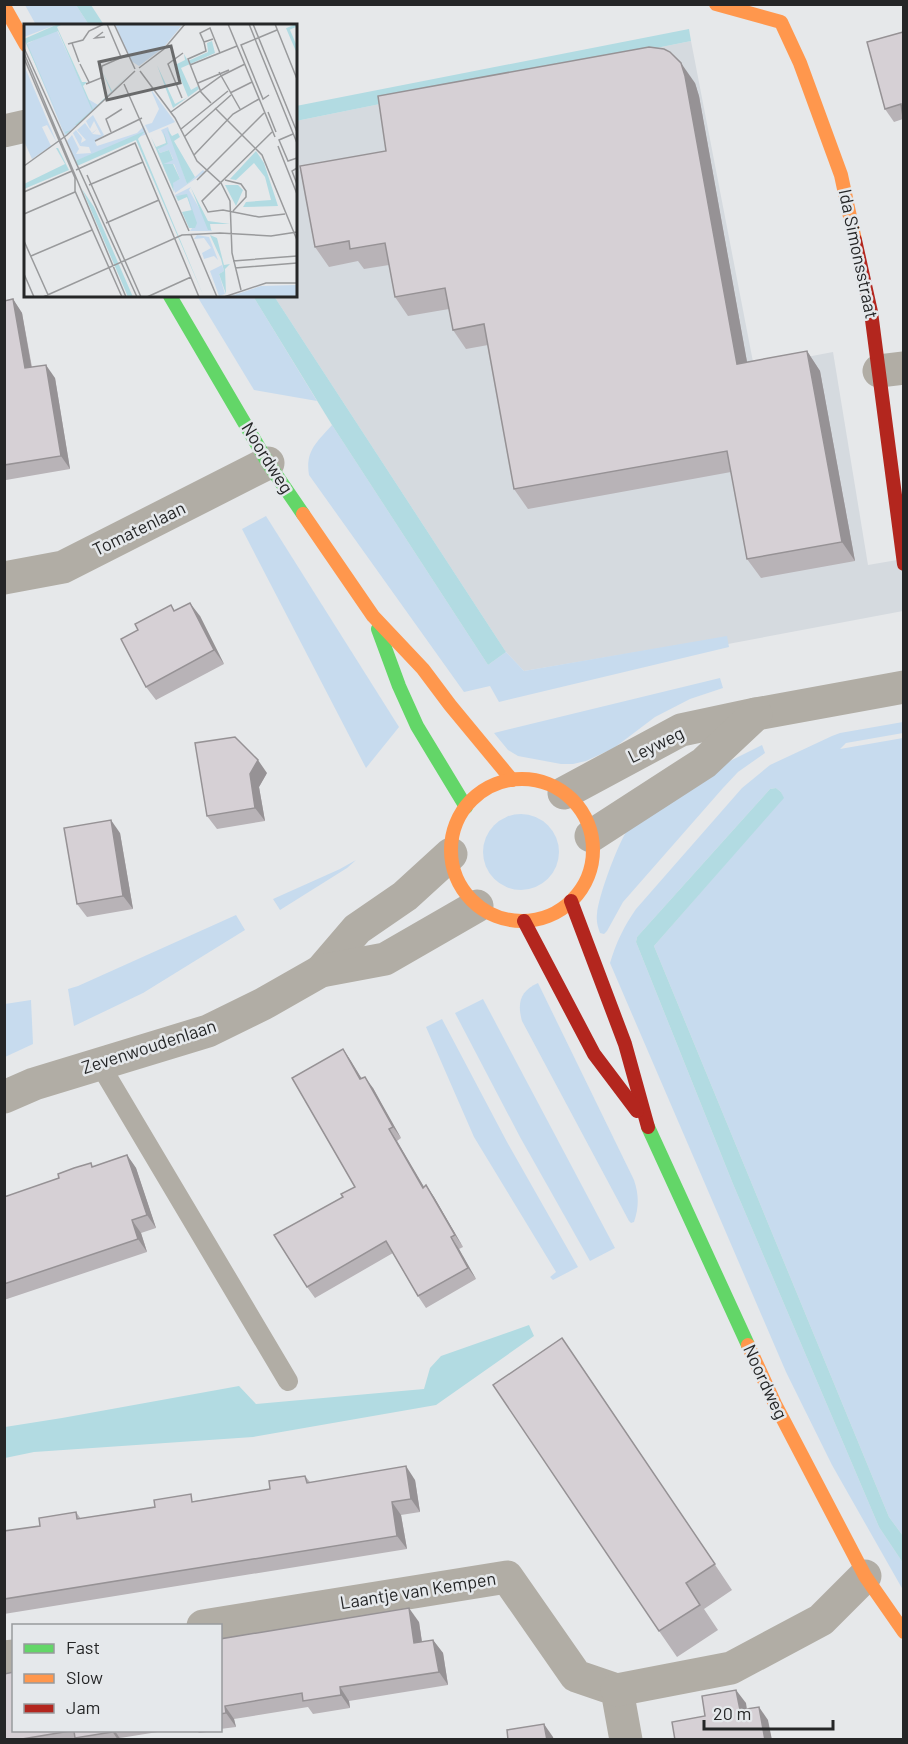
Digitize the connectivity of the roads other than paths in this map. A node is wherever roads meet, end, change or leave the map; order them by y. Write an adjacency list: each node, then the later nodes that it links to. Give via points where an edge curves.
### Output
1 (716, 4): 5 (street, Ida Simonsstraat, via 781,22 842,175 872,312)
2 (4, 6): 3 (street)
3 (24, 41)
4 (171, 297): 6 (street, Noordweg)
5 (891, 369): 7 (street, Ida Simonsstraat)
6 (268, 463): 9 (street, Tomatenlaan, via 63,567); 10 (street, Noordweg)
7 (902, 546): 8 (street, Ida Simonsstraat)
8 (903, 564)
9 (4, 578)
10 (373, 616): 13 (street, Noordweg, via 423,669); 15 (street, Noordweg, via 417,726)
11 (903, 687): 12 (street, Leyweg)
12 (756, 714): 14 (street, Leyweg, via 681,730); 16 (street, via 704,763)
13 (512, 780): 14 (street, via 548,784); 15 (street, via 487,789)
14 (564, 793): 16 (street, via 581,812)
15 (466, 807): 17 (street, via 455,829)
16 (591, 836): 18 (street, via 590,871)
17 (451, 854): 19 (street, via 459,883); 21 (street, Zevenwoudenlaan, via 405,896 357,929)
18 (571, 901): 20 (street, via 549,916); 24 (street, Noordweg, via 625,1044)
19 (477, 906): 20 (street, via 500,918); 21 (street, Zevenwoudenlaan, via 385,959)
20 (525, 921): 24 (street, Noordweg, via 594,1054)
21 (321, 970): 22 (street, Zevenwoudenlaan, via 208,1031)
22 (99, 1063): 23 (street, Zevenwoudenlaan); 25 (lane)
23 (4, 1097)
24 (645, 1122): 26 (street, Noordweg, via 774,1404)
25 (288, 1381)
26 (865, 1576): 28 (street, Noordweg); 29 (street, Laantje van Kempen, via 821,1620 731,1668)
27 (215, 1624): 29 (street, Laantje van Kempen, via 507,1577 576,1676)
28 (903, 1632)
29 (617, 1690): 30 (street)
30 (626, 1740)

